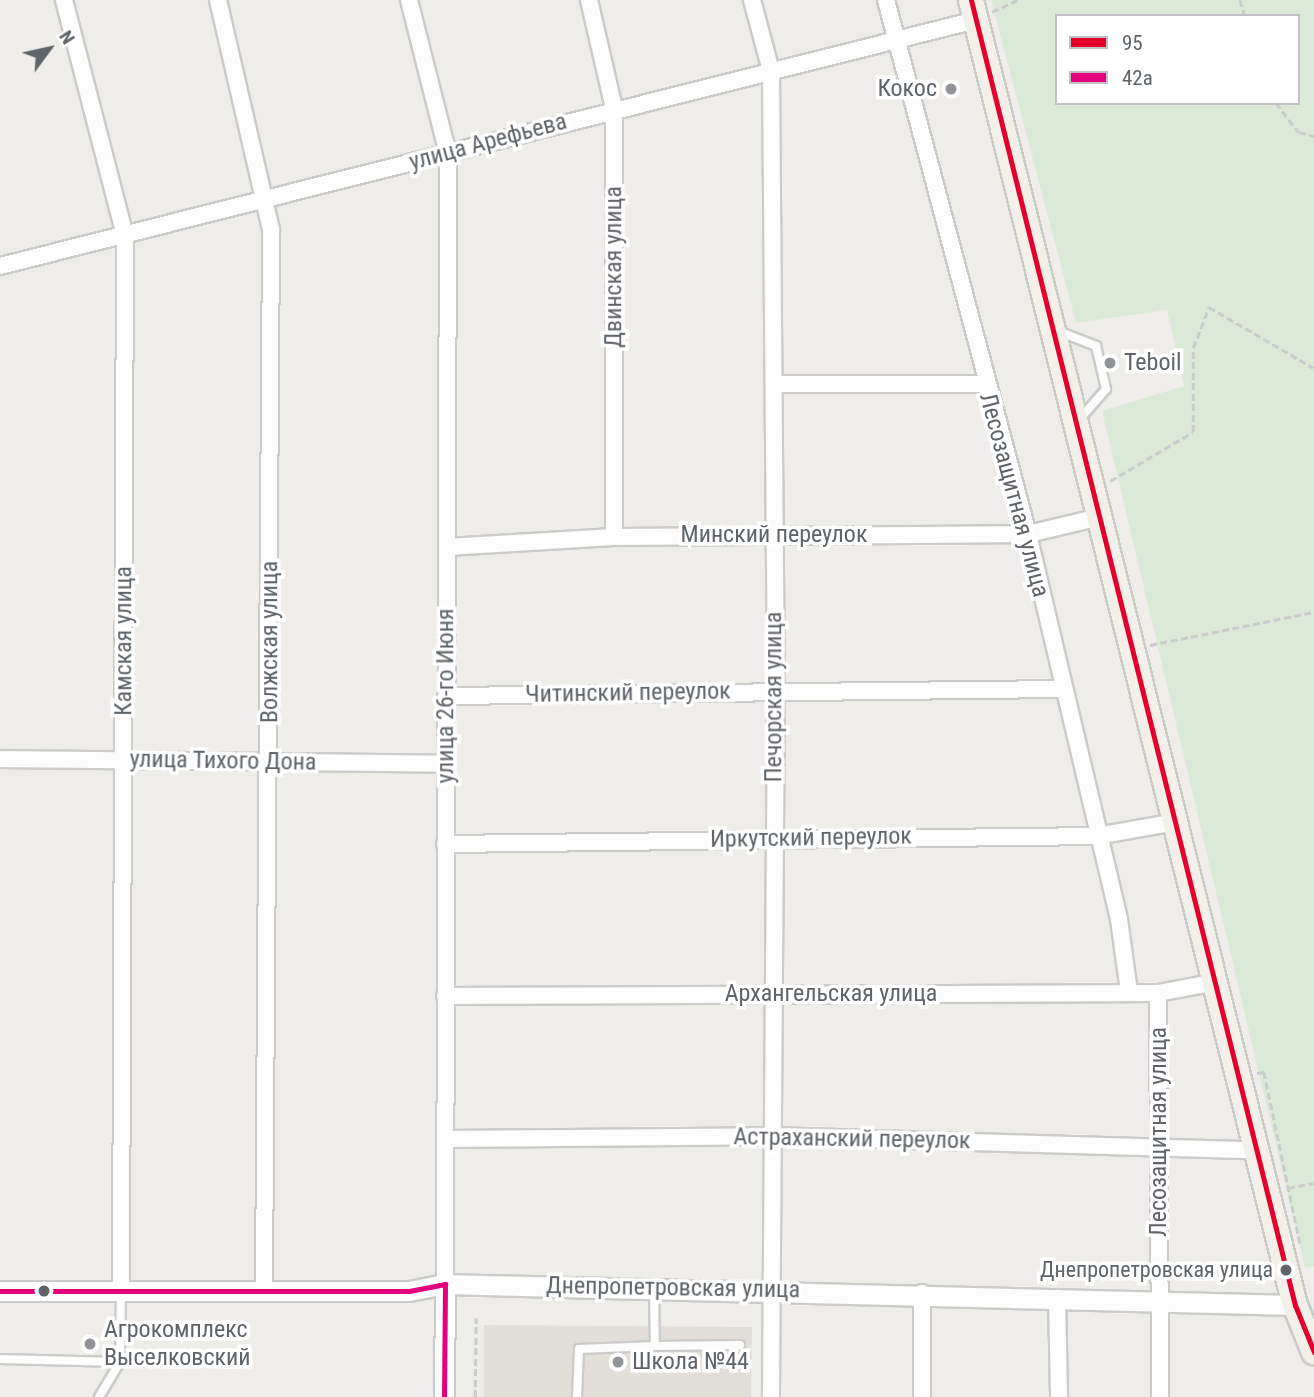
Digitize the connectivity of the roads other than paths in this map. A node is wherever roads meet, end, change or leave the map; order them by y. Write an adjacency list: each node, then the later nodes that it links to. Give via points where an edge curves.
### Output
1 (64, 0): 13 (street, Камская улица)
2 (218, 0): 12 (street, Волжская улица)
3 (409, 0): 11 (street, улица 26-го Июня)
4 (589, 0): 10 (street, Двинская улица)
5 (752, 0): 9 (street, Печорская улица)
6 (886, 0): 8 (street, Лесозащитная улица)
7 (974, 10): 8 (street, улица Арефьева); 15 (main road)
8 (896, 40): 9 (street, улица Арефьева); 17 (street, Лесозащитная улица)
9 (771, 71): 10 (street, улица Арефьева); 16 (street, Печорская улица)
10 (614, 108): 11 (street, улица Арефьева); 22 (street, Двинская улица)
11 (448, 153): 12 (street, улица Арефьева); 23 (street, улица 26-го Июня)
12 (267, 202): 13 (street, улица Арефьева); 29 (street, Волжская улица)
13 (125, 236): 14 (street, улица Арефьева); 28 (street, Камская улица)
14 (0, 266)
15 (1053, 329): 18 (main road); 18 (lane, via 1096,346 1106,389)
16 (775, 384): 17 (street); 20 (street, Печорская улица)
17 (986, 384): 21 (street, Лесозащитная улица)
18 (1077, 423): 19 (main road)
19 (1100, 517): 21 (street, Минский переулок); 31 (main road)
20 (774, 534): 21 (street, Минский переулок); 22 (street, Минский переулок); 25 (street, Печорская улица)
21 (1028, 534): 24 (street, Лесозащитная улица)
22 (614, 537): 23 (street, Минский переулок)
23 (447, 547): 26 (street, улица 26-го Июня)
24 (1062, 689): 25 (street, Читинский переулок); 32 (street, Лесозащитная улица)
25 (776, 691): 26 (street, Читинский переулок); 33 (street, Печорская улица)
26 (446, 696): 30 (street, улица 26-го Июня)
27 (0, 759): 28 (street, улица Тихого Дона)
28 (123, 759): 29 (street, улица Тихого Дона); 48 (street, Камская улица)
29 (270, 763): 30 (street, улица Тихого Дона); 49 (street, Волжская улица)
30 (446, 764): 34 (street, улица 26-го Июня)
31 (1175, 822): 32 (street, Иркутский переулок); 35 (main road)
32 (1097, 836): 33 (street, Иркутский переулок); 36 (street, Лесозащитная улица)
33 (772, 838): 34 (street, Иркутский переулок); 38 (street, Печорская улица)
34 (445, 844): 39 (street, улица 26-го Июня)
35 (1216, 982): 37 (street, Архангельская улица); 43 (main road)
36 (1129, 992): 37 (street, Архангельская улица); 38 (street, Архангельская улица)
37 (1158, 993): 42 (street, Лесозащитная улица)
38 (774, 994): 39 (street, Архангельская улица); 40 (street, Печорская улица)
39 (445, 996): 41 (street, улица 26-го Июня)
40 (772, 1136): 41 (street, Астраханский переулок); 42 (street, Астраханский переулок); 46 (street, Печорская улица)
41 (445, 1139): 44 (street, улица 26-го Июня)
42 (1158, 1146): 43 (street, Астраханский переулок); 52 (street, Лесозащитная улица)
43 (1258, 1150): 53 (main road)
44 (445, 1284): 45 (street, Днепропетровская улица); 49 (street, Днепропетровская улица, via 409,1291); 61 (street, улица 26-го Июня)
45 (654, 1288): 46 (street, Днепропетровская улица); 55 (lane)
46 (772, 1290): 50 (street, Днепропетровская улица); 63 (street, Печорская улица)
47 (0, 1291): 48 (street, Днепропетровская улица)
48 (121, 1291): 49 (street, Днепропетровская улица); 58 (lane)
49 (264, 1291)
50 (922, 1293): 51 (street, Днепропетровская улица); 64 (street)
51 (1057, 1298): 52 (street, Днепропетровская улица); 65 (street)
52 (1161, 1299): 53 (street, Днепропетровская улица); 66 (street, Лесозащитная улица)
53 (1295, 1305): 56 (main road)
54 (740, 1345): 55 (lane)
55 (655, 1346): 62 (lane, via 579,1349)
56 (1311, 1347): 59 (street)
57 (0, 1359): 58 (lane)
58 (120, 1362): 60 (lane)
59 (1314, 1368)
60 (99, 1397)
61 (444, 1397)
62 (577, 1397)
63 (771, 1397)
64 (922, 1397)
65 (1059, 1397)
66 (1160, 1397)

